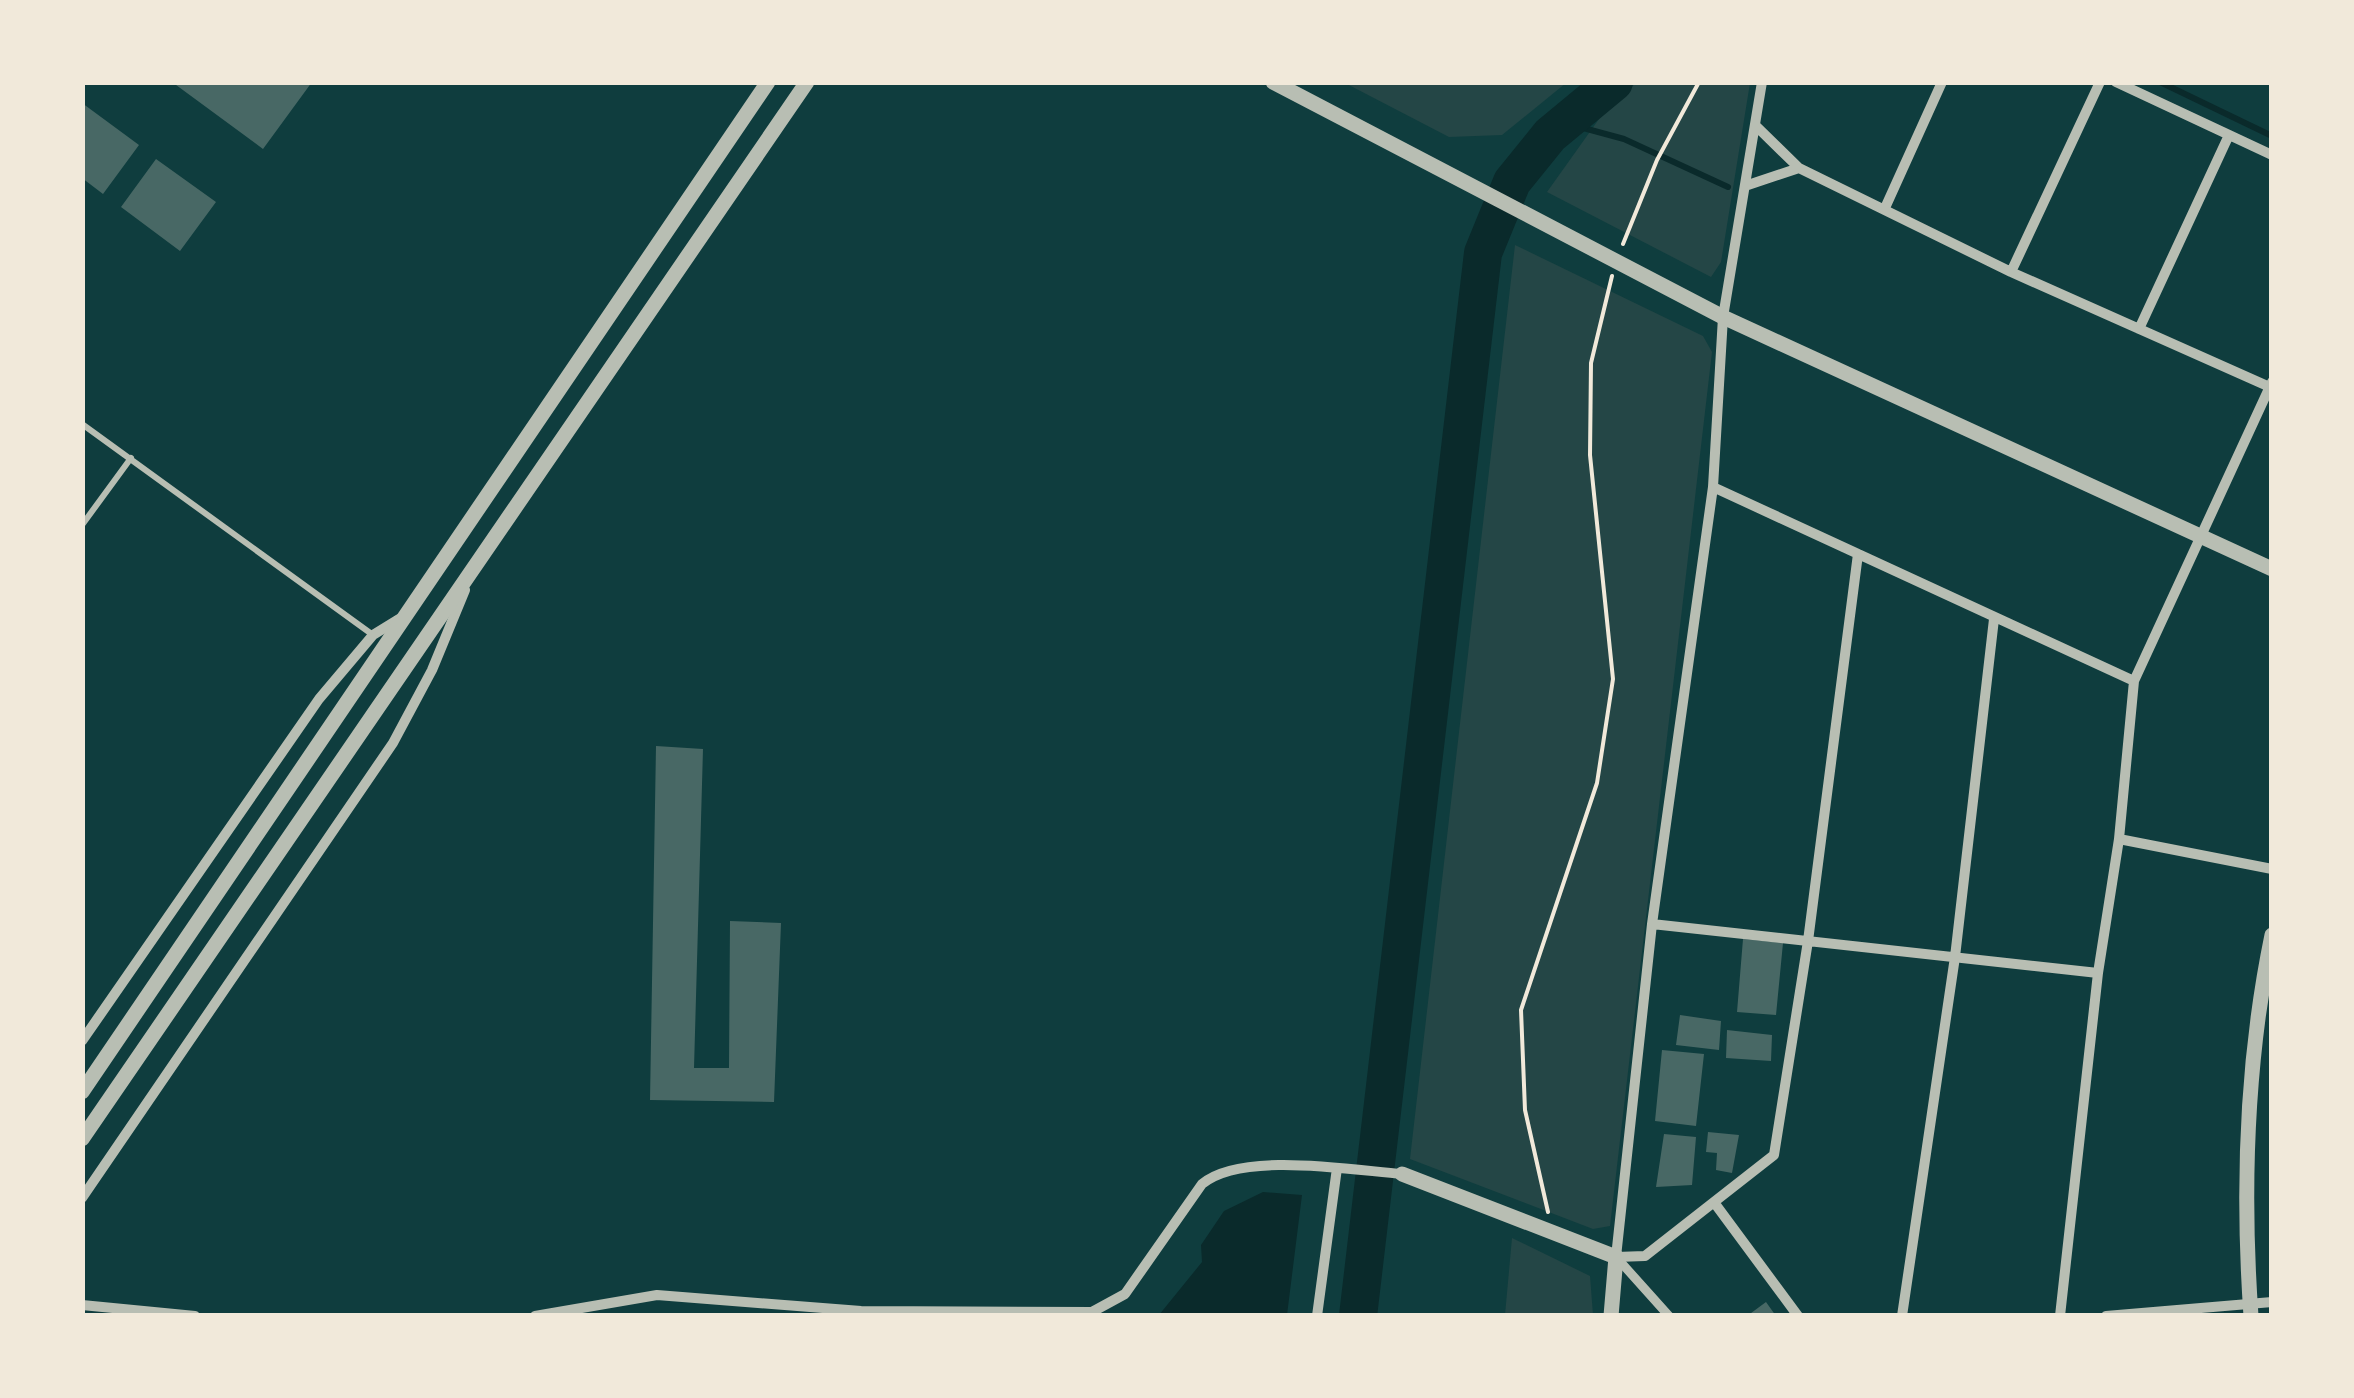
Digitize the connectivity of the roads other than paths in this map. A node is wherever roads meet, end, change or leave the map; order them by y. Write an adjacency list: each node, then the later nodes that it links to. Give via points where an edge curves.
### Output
1 (768, 82): 27 (street)
2 (807, 82): 25 (street)
3 (1273, 82): 8 (street)
4 (1762, 82): 9 (street)
5 (1942, 82): 14 (street)
6 (2100, 82): 15 (street)
7 (2116, 82): 10 (street)
8 (1299, 88): 16 (street, via 1442,173)
9 (1754, 125): 12 (street); 13 (street)
10 (2229, 135): 11 (street); 17 (street)
11 (2272, 155)
12 (1799, 168): 13 (street); 14 (street)
13 (1745, 186): 16 (street)
14 (1885, 208): 15 (street)
15 (2010, 272): 17 (street)
16 (1723, 317): 21 (street); 23 (street)
17 (2139, 329): 18 (street)
18 (2271, 386): 23 (street)
19 (82, 424): 20 (lane)
20 (131, 458): 22 (lane); 29 (lane)
21 (1713, 487): 24 (street); 33 (street)
22 (82, 526)
23 (2199, 536): 26 (street); 30 (street)
24 (1858, 554): 28 (street); 35 (street)
25 (476, 566): 40 (street); 43 (street, via 393,743)
26 (2272, 570)
27 (408, 613): 29 (street); 39 (street)
28 (1994, 619): 30 (street); 36 (street)
29 (373, 635): 38 (street, via 320,699)
30 (2134, 680): 31 (street)
31 (2119, 840): 32 (street); 37 (street)
32 (2272, 869)
33 (1652, 924): 35 (street); 45 (street)
34 (2272, 935): 48 (street, via 2251,1070)
35 (1808, 941): 36 (street); 44 (street, via 1774,1156)
36 (1955, 957): 37 (street); 55 (street)
37 (2098, 973): 56 (street)
38 (82, 1042)
39 (82, 1092)
40 (82, 1139)
41 (1337, 1168): 42 (street); 50 (street, via 1243,1166 1216,1172 1125,1294 1092,1312 861,1311 657,1296); 51 (street)
42 (1402, 1174): 45 (street)
43 (82, 1198)
44 (1716, 1205): 45 (street, via 1645,1256); 54 (street)
45 (1616, 1257): 52 (street); 53 (street)
46 (2272, 1302): 48 (street)
47 (82, 1305): 49 (street)
48 (2251, 1310): 57 (street)
49 (195, 1316)
50 (535, 1316)
51 (1317, 1316)
52 (1611, 1316)
53 (1669, 1316)
54 (1798, 1316)
55 (1902, 1316)
56 (2060, 1316)
57 (2106, 1316)

